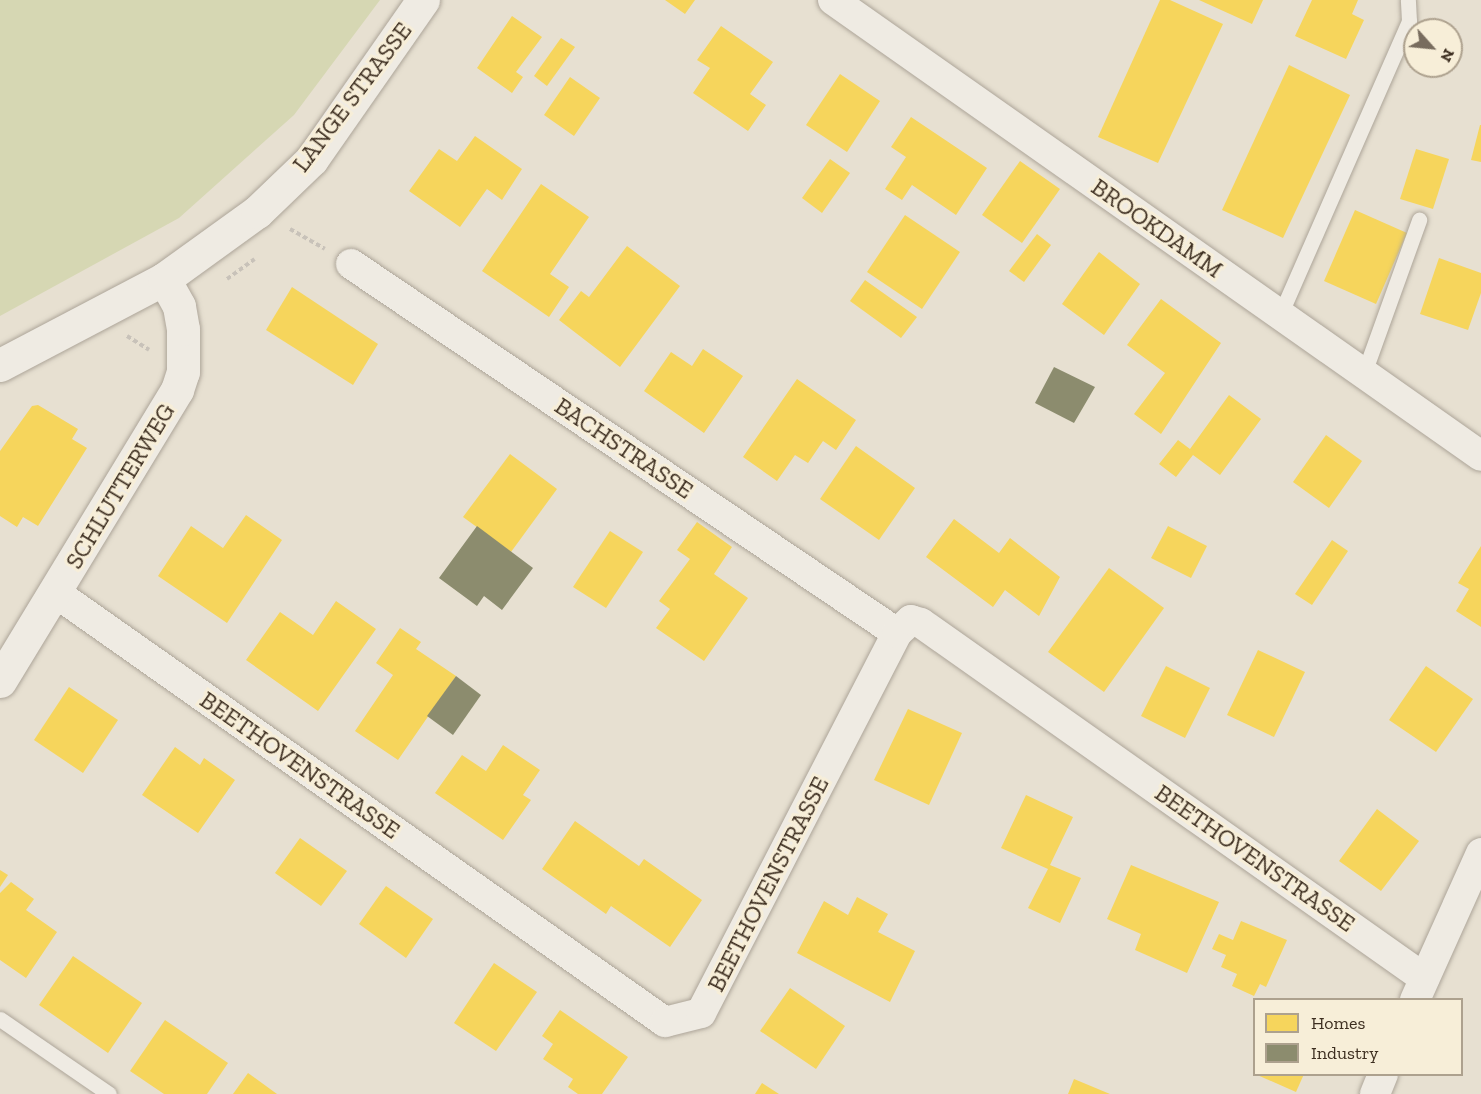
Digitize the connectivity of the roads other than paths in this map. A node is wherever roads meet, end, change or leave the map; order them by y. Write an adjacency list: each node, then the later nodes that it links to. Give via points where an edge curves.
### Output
1 (423, 0): 6 (street, LANGE STRASSE, via 312,159 257,212)
2 (1408, 0): 7 (lane, via 1409,21)
3 (843, 3): 7 (street, BROOKDAMM)
4 (1419, 220): 9 (lane)
5 (351, 264): 12 (street, BACHSTRASSE)
6 (164, 279): 8 (street, LANGE STRASSE); 11 (street, SCHLUTTERWEG, via 179,306 183,372 149,440)
7 (1280, 315): 9 (street, BROOKDAMM)
8 (0, 365)
9 (1364, 373): 10 (street, BROOKDAMM)
10 (1481, 456)
11 (56, 593): 12 (street, BEETHOVENSTRASSE, via 665,1022 701,1013); 13 (street, SCHLUTTERWEG)
12 (897, 633): 15 (street, BEETHOVENSTRASSE, via 911,620 921,623)
13 (0, 681)
14 (1481, 853): 15 (street)
15 (1420, 989)
16 (0, 1019): 18 (lane)
17 (1382, 1076): 19 (street)
18 (110, 1094)
19 (1375, 1094)

